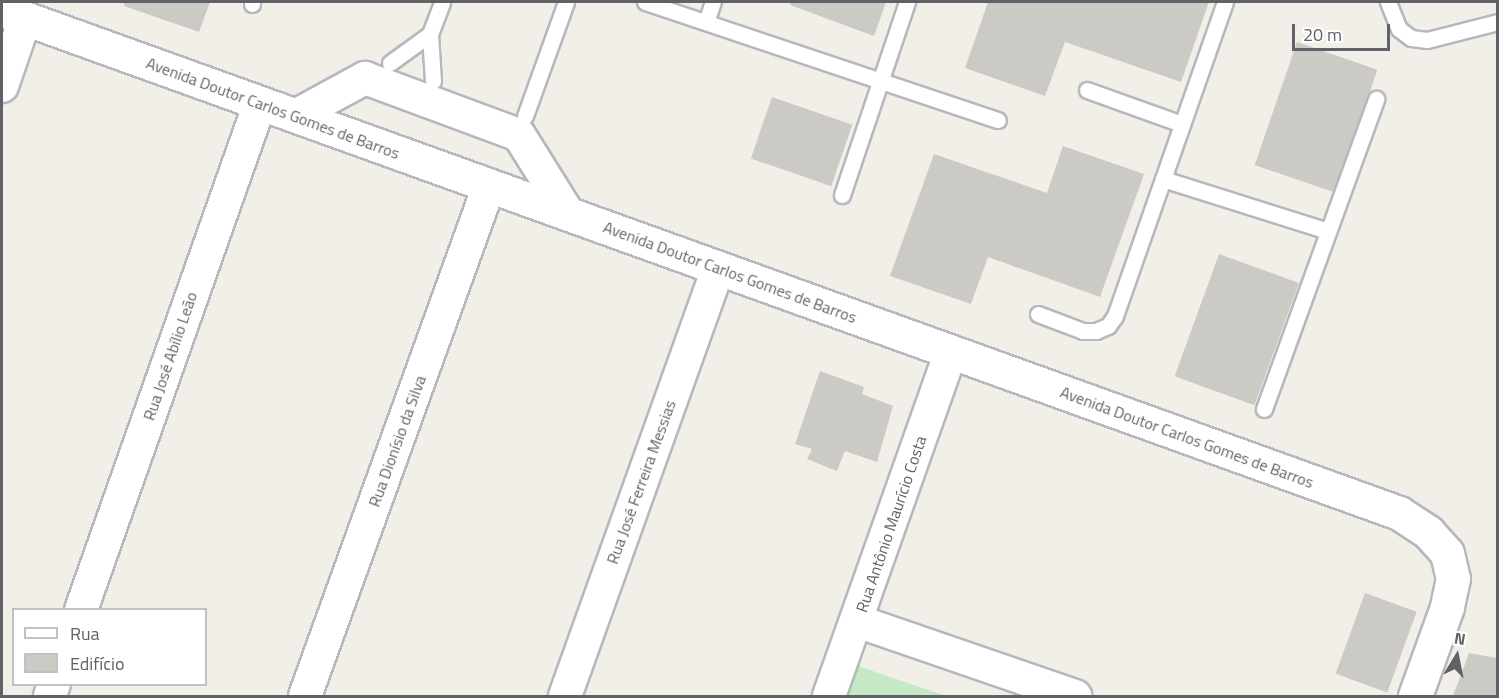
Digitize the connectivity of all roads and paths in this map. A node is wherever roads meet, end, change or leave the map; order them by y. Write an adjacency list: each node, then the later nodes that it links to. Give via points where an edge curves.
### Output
1 (442, 2): 11 (lane)
2 (566, 2): 22 (lane)
3 (645, 2): 9 (lane)
4 (713, 2): 9 (lane)
5 (907, 2): 13 (lane)
6 (1225, 2): 21 (lane)
7 (1388, 2): 10 (lane, via 1399,29 1412,38 1427,40)
8 (13, 15): 14 (street); 18 (street, Avenida Doutor Carlos Gomes de Barros)
9 (706, 22): 13 (lane)
10 (1497, 22)
11 (430, 34): 12 (lane); 16 (lane)
12 (377, 70): 16 (street); 19 (street)
13 (880, 80): 20 (lane); 25 (lane)
14 (2, 86)
15 (1087, 90): 21 (lane)
16 (434, 93): 22 (street)
17 (1376, 99): 27 (lane)
18 (260, 103): 19 (street, Avenida Doutor Carlos Gomes de Barros); 32 (street, Rua José Abílio Leão)
19 (295, 116): 24 (street, Avenida Doutor Carlos Gomes de Barros)
20 (998, 120)
21 (1182, 124): 23 (lane)
22 (522, 125): 26 (street)
23 (1163, 179): 27 (lane); 29 (lane, via 1115,316 1108,326 1083,331)
24 (489, 186): 26 (street, Avenida Doutor Carlos Gomes de Barros); 34 (street, Rua Dionísio da Silva)
25 (842, 195)
26 (569, 215): 28 (street, Avenida Doutor Carlos Gomes de Barros)
27 (1328, 231): 31 (lane)
28 (718, 268): 30 (street, Avenida Doutor Carlos Gomes de Barros); 35 (street, Rua José Ferreira Messias)
29 (1038, 314)
30 (951, 352): 33 (street, Rua Antônio Maurício Costa); 38 (street, Avenida Doutor Carlos Gomes de Barros, via 1400,513 1428,532 1447,553 1453,578 1447,607)
31 (1264, 409)
32 (81, 608)
33 (857, 621): 36 (street, Rua Antônio Maurício Costa); 37 (street)
34 (305, 696)
35 (565, 696)
36 (830, 696)
37 (1075, 696)
38 (1415, 696)

